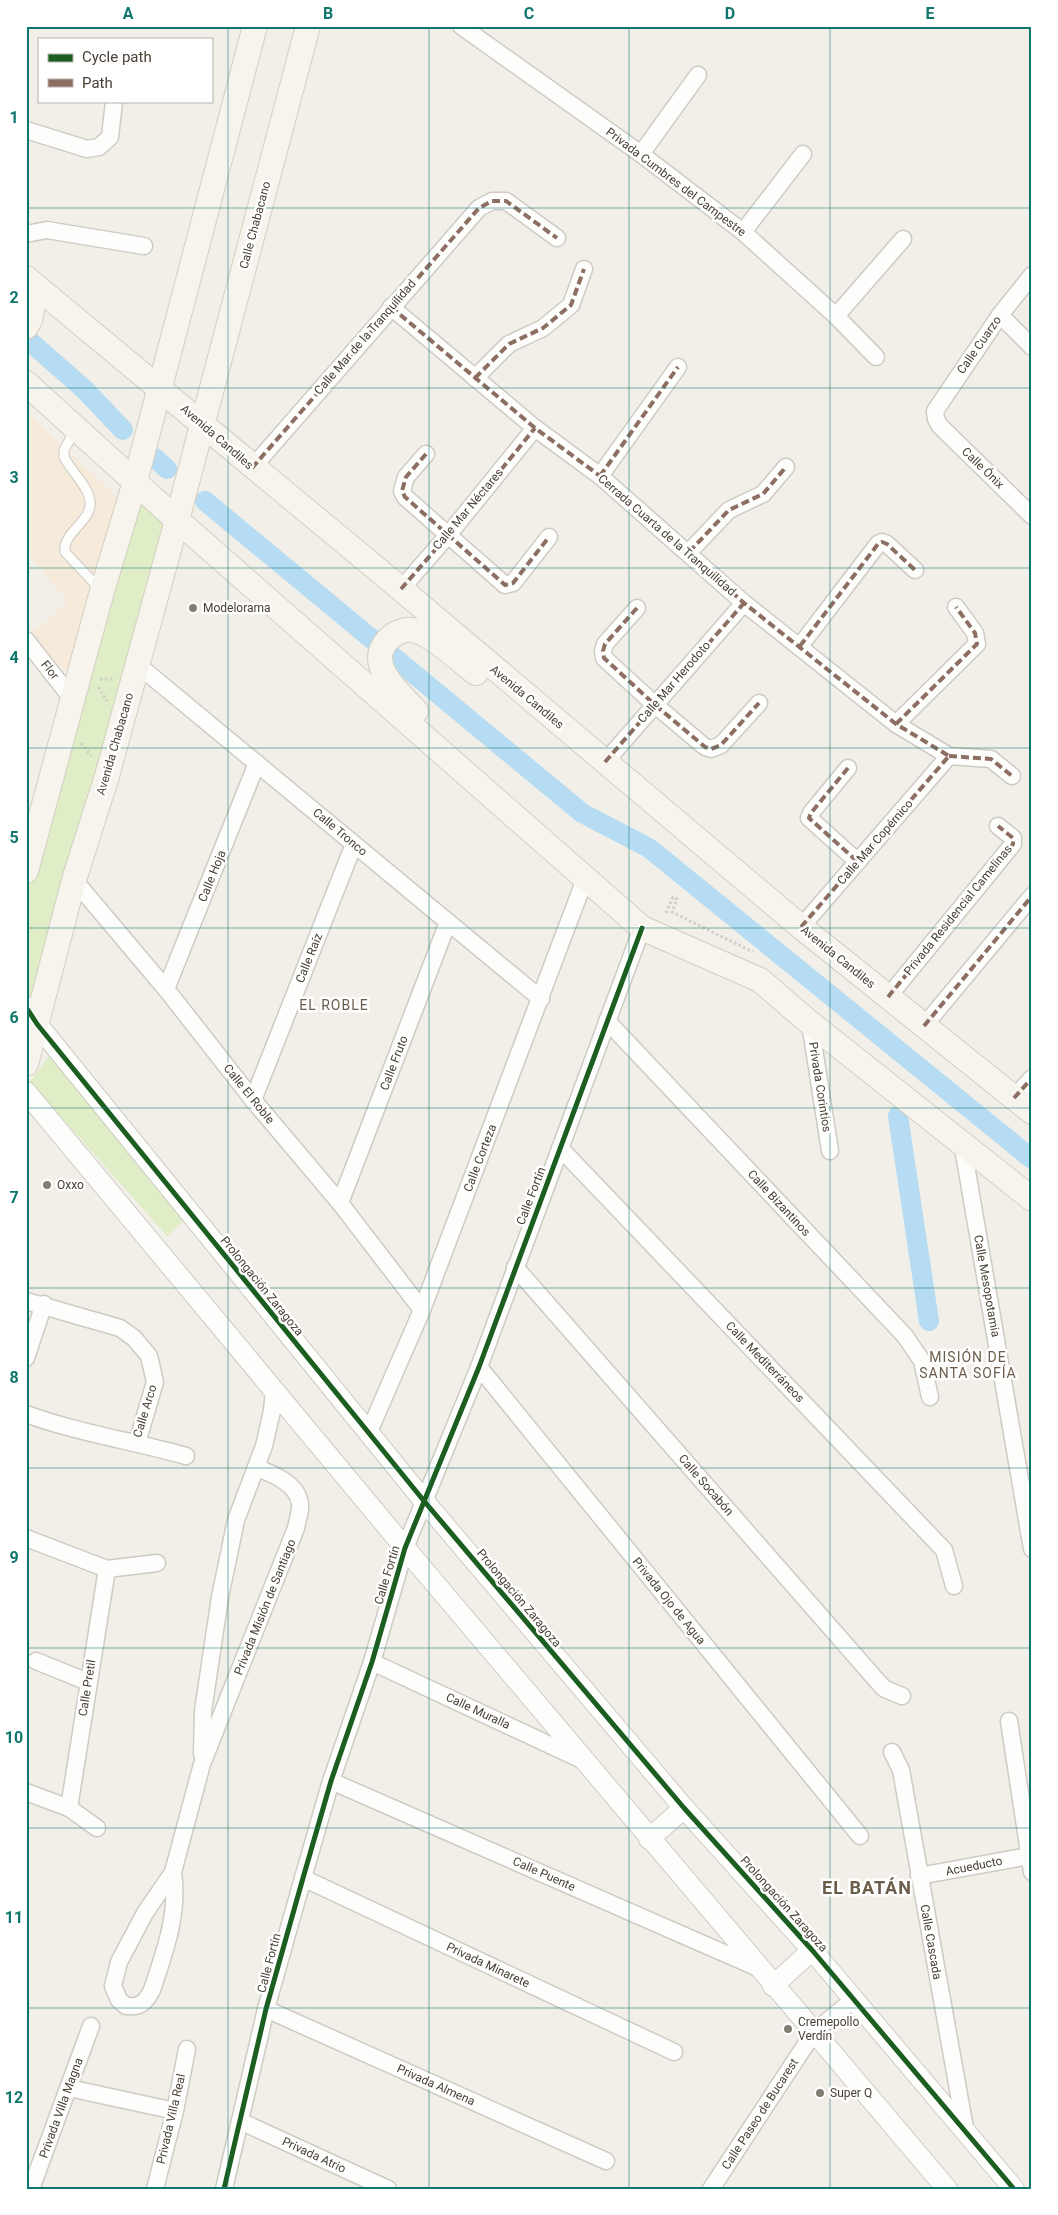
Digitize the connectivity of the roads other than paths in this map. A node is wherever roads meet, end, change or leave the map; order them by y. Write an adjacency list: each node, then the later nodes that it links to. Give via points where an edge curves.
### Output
1 (255, 26): 27 (main road)
2 (308, 26): 29 (main road, Calle Chabacano)
3 (461, 26): 7 (street, Privada Cumbres del Campestre)
4 (698, 75): 7 (street)
5 (114, 102): 6 (street, via 110,137 99,147 87,149)
6 (26, 130)
7 (641, 154): 9 (street, Privada Cumbres del Campestre)
8 (804, 154): 9 (street)
9 (743, 232): 20 (street, Privada Cumbres del Campestre)
10 (26, 234): 13 (street, via 47,230)
11 (557, 238): 18 (street, Calle Mar de la Tranquilidad, via 506,201 492,201 479,208)
12 (903, 239): 20 (street)
13 (144, 246)
14 (584, 269): 25 (street, via 571,304 543,328 509,344)
15 (1032, 275): 19 (street, Calle Cuarzo)
16 (26, 278): 27 (main road, Avenida Candiles)
17 (26, 286): 21 (main road, via 33,309)
18 (391, 307): 25 (street, Cerrada Cuarta de la Tranquilidad); 34 (street, Calle Mar de la Tranquilidad)
19 (1000, 315): 22 (street); 28 (street, Calle Cuarzo, via 938,403)
20 (836, 316): 23 (street, Privada Cumbres del Campestre)
21 (26, 327)
22 (1032, 347)
23 (876, 357)
24 (678, 367): 35 (street)
25 (475, 378): 30 (street, Cerrada Cuarta de la Tranquilidad)
26 (26, 383): 31 (main road)
27 (159, 387): 29 (main road, Avenida Candiles); 36 (main road)
28 (936, 419): 37 (street, Calle Ónix, via 946,433)
29 (202, 424): 34 (main road, Avenida Candiles); 38 (main road, Avenida Chabacano)
30 (535, 428): 35 (street, Cerrada Cuarta de la Tranquilidad); 39 (street, Calle Mar Néctares)
31 (76, 429): 36 (main road); 44 (lane, via 64,450 64,457 90,499 90,510 66,542 65,552)
32 (426, 454): 39 (street, via 406,477 402,491 410,502)
33 (786, 467): 41 (street, via 762,494 729,510)
34 (252, 468): 43 (main road, Avenida Candiles)
35 (600, 476): 41 (street, Cerrada Cuarta de la Tranquilidad)
36 (135, 482): 38 (main road); 44 (main road)
37 (1032, 516)
38 (177, 520): 50 (main road, Avenida Chabacano); 56 (main road)
39 (449, 534): 40 (street, via 506,585 513,583); 43 (street, Calle Mar Néctares)
40 (549, 537)
41 (689, 552): 45 (street, Cerrada Cuarta de la Tranquilidad)
42 (915, 570): 49 (street, via 887,544 878,544)
43 (401, 589): 51 (main road, Avenida Candiles)
44 (102, 591): 52 (main road)
45 (744, 603): 49 (street, Cerrada Cuarta de la Tranquilidad); 54 (street, Calle Mar Herodoto)
46 (956, 607): 55 (street, via 977,640 975,647)
47 (636, 608): 54 (street, via 602,651 612,668)
48 (26, 640): 52 (street, Flor)
49 (800, 646): 55 (street, Cerrada Cuarta de la Tranquilidad)
50 (136, 672): 59 (street, Calle Tronco); 68 (main road, Avenida Chabacano)
51 (506, 680): 56 (main road, via 483,678 419,632 409,630 390,640 380,663 386,679 423,720); 58 (main road, Avenida Candiles)
52 (76, 689): 62 (main road)
53 (759, 703): 54 (street, via 720,746 711,749)
54 (654, 704): 58 (street, Calle Mar Herodoto)
55 (896, 724): 57 (street, Cerrada Cuarta de la Tranquilidad)
56 (445, 755): 67 (main road)
57 (949, 756): 61 (street, via 991,759); 65 (street, Calle Mar Copérnico)
58 (605, 762): 71 (main road, Avenida Candiles)
59 (257, 763): 64 (street, Calle Tronco); 73 (street, Calle Hoja)
60 (848, 768): 65 (street, via 809,818)
61 (1012, 776)
62 (32, 824): 66 (main road)
63 (998, 826): 74 (street, Privada Residencial Camelinas, via 1013,838 1013,844)
64 (354, 844): 70 (street, Calle Tronco); 83 (street, Calle Raíz)
65 (858, 862): 71 (street, Calle Mar Copérnico)
66 (26, 871)
67 (585, 879): 72 (main road); 75 (street, Calle Corteza)
68 (74, 880): 73 (street, Calle El Roble); 76 (main road, Avenida Chabacano)
69 (1032, 896): 79 (street)
70 (448, 922): 75 (street, Calle Tronco); 89 (street, Calle Fruto)
71 (801, 927): 74 (main road, Avenida Candiles)
72 (642, 928): 77 (street, Calle Fortín); 78 (main road, via 760,980)
73 (166, 989): 83 (street, Calle El Roble)
74 (888, 997): 79 (main road, Avenida Candiles)
75 (541, 999): 93 (street, Calle Corteza)
76 (32, 1015): 80 (main road, Avenida Chabacano); 99 (street, Prolongación Zaragoza)
77 (607, 1022): 86 (street, Calle Fortín); 97 (street, Calle Bizantinos, via 905,1336 922,1361)
78 (810, 1023): 85 (main road); 87 (street, Privada Corintios)
79 (924, 1026): 84 (main road, Avenida Candiles)
80 (26, 1064)
81 (1032, 1078): 84 (street)
82 (26, 1092): 96 (street)
83 (253, 1100): 89 (street, Calle El Roble)
84 (1023, 1105)
85 (962, 1142): 88 (main road); 106 (street, Calle Mesopotamia)
86 (560, 1148): 90 (street, Calle Fortín); 109 (street, Calle Mediterráneos, via 944,1550)
87 (830, 1151)
88 (1032, 1199)
89 (340, 1203): 93 (street, Calle El Roble)
90 (515, 1267): 95 (street, Calle Fortín); 113 (street, Calle Socabón, via 879,1683)
91 (26, 1301): 92 (street, Calle Arco)
92 (44, 1304): 94 (street); 100 (street, Calle Arco, via 120,1328 134,1338 149,1356 155,1382)
93 (422, 1310): 99 (street, Calle Corteza)
94 (26, 1358)
95 (478, 1367): 103 (street, Calle Fortín); 123 (street, Privada Ojo de Agua)
96 (274, 1390): 102 (street, Privada Misión de Santiago, via 272,1411); 105 (street)
97 (930, 1397)
98 (26, 1414): 100 (street, Calle Arco, via 65,1428)
99 (368, 1434): 103 (street, Prolongación Zaragoza)
100 (137, 1443): 101 (street)
101 (186, 1456)
102 (257, 1468): 117 (street, Privada Misión de Santiago, via 236,1520 220,1597 202,1711); 117 (street, Privada Misión de Santiago, via 278,1476 297,1495 300,1505 296,1528)
103 (424, 1502): 105 (street, Calle Fortín); 121 (street, Prolongación Zaragoza)
104 (26, 1538): 108 (street)
105 (405, 1548): 111 (street, Calle Fortín); 116 (street)
106 (1032, 1549)
107 (157, 1563): 108 (street)
108 (107, 1569): 112 (street, Calle Pretil)
109 (954, 1586)
110 (36, 1661): 112 (street)
111 (372, 1662): 116 (street, Calle Muralla); 118 (street, Calle Fortín)
112 (88, 1682): 120 (street, Calle Pretil)
113 (902, 1696)
114 (1009, 1721): 125 (street)
115 (892, 1752): 128 (street, Calle Cascada, via 901,1770)
116 (584, 1761): 124 (street)
117 (202, 1764): 126 (street, Privada Misión de Santiago)
118 (331, 1781): 129 (street, Calle Fortín); 131 (street, Calle Puente)
119 (26, 1792): 120 (street)
120 (69, 1808): 122 (street)
121 (684, 1808): 124 (street); 130 (street, Prolongación Zaragoza)
122 (97, 1828)
123 (860, 1836)
124 (649, 1839): 131 (street)
125 (1029, 1856): 127 (street); 128 (street, Acueducto)
126 (173, 1872): 126 (street, Privada Misión de Santiago, via 176,1895 169,1937 152,1990 141,2005 126,2006 119,2000 113,1986 119,1962 145,1913)
127 (1032, 1872)
128 (919, 1876): 142 (street, Calle Cascada)
129 (303, 1878): 134 (street, Calle Fortín); 138 (street, Privada Minarete)
130 (812, 1950): 132 (street); 133 (street, Prolongación Zaragoza)
131 (758, 1968): 132 (street)
132 (773, 1986): 136 (street)
133 (853, 2000): 136 (street, Calle Paseo de Bucarest); 142 (street, Prolongación Zaragoza)
134 (266, 2009): 141 (street, Calle Fortín); 143 (street, Privada Almena)
135 (92, 2026): 139 (street, Privada Villa Magna)
136 (814, 2032): 144 (street, Calle Paseo de Bucarest); 149 (street)
137 (187, 2049): 140 (street, Privada Villa Real)
138 (674, 2052)
139 (69, 2088): 140 (street); 145 (street, Privada Villa Magna)
140 (175, 2112): 146 (street, Privada Villa Real)
141 (240, 2121): 147 (street, Calle Fortín); 148 (street, Privada Atrio)
142 (966, 2134): 150 (street, Prolongación Zaragoza)
143 (606, 2161)
144 (714, 2187)
145 (31, 2189)
146 (155, 2189)
147 (224, 2189)
148 (388, 2189)
149 (947, 2189)
150 (1014, 2189)

